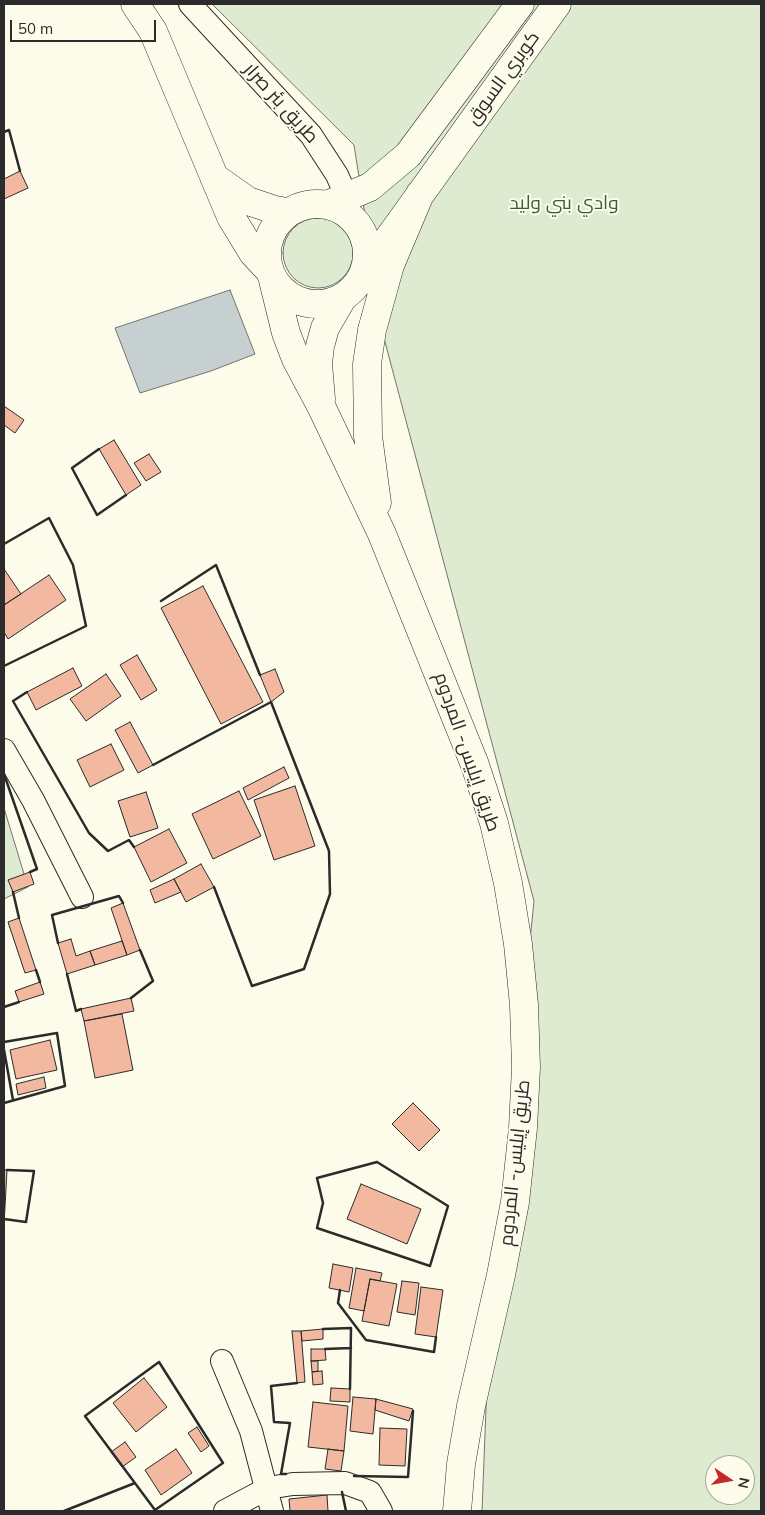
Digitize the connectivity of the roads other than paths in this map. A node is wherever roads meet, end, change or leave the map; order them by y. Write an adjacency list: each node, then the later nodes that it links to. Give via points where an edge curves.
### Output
1 (135, 4): 5 (highway, via 153,31)
2 (190, 4): 7 (street, طريق بئر صرار, via 311,135 337,175)
3 (520, 4): 7 (highway, كوبري السوق, via 408,155)
4 (557, 4): 6 (highway, كوبري السوق)
5 (214, 177): 8 (highway, via 248,201); 9 (highway, via 241,235)
6 (420, 194): 10 (highway); 13 (highway, via 390,265 372,330 367,364 368,436)
7 (342, 206): 8 (highway, via 307,204); 10 (highway, via 366,242)
8 (288, 212): 9 (highway, via 269,238 266,253)
9 (270, 274): 11 (highway, via 283,292 297,301 312,305 328,304); 12 (highway, via 296,360)
10 (364, 274): 11 (highway)
11 (343, 298): 12 (highway, via 325,328 320,346 318,364)
12 (322, 408): 13 (highway)
13 (382, 534): 21 (highway, طريق إيليس- المردوم, via 476,765 494,823 517,935 524,1005 526,1067 515,1202 471,1406)
14 (4, 750): 15 (street)
15 (82, 897)
16 (222, 1361): 17 (street, via 251,1431)
17 (268, 1488): 18 (street); 19 (street); 20 (street, via 345,1483 370,1492)
18 (225, 1511)
19 (272, 1511)
20 (381, 1511)
21 (457, 1511)

